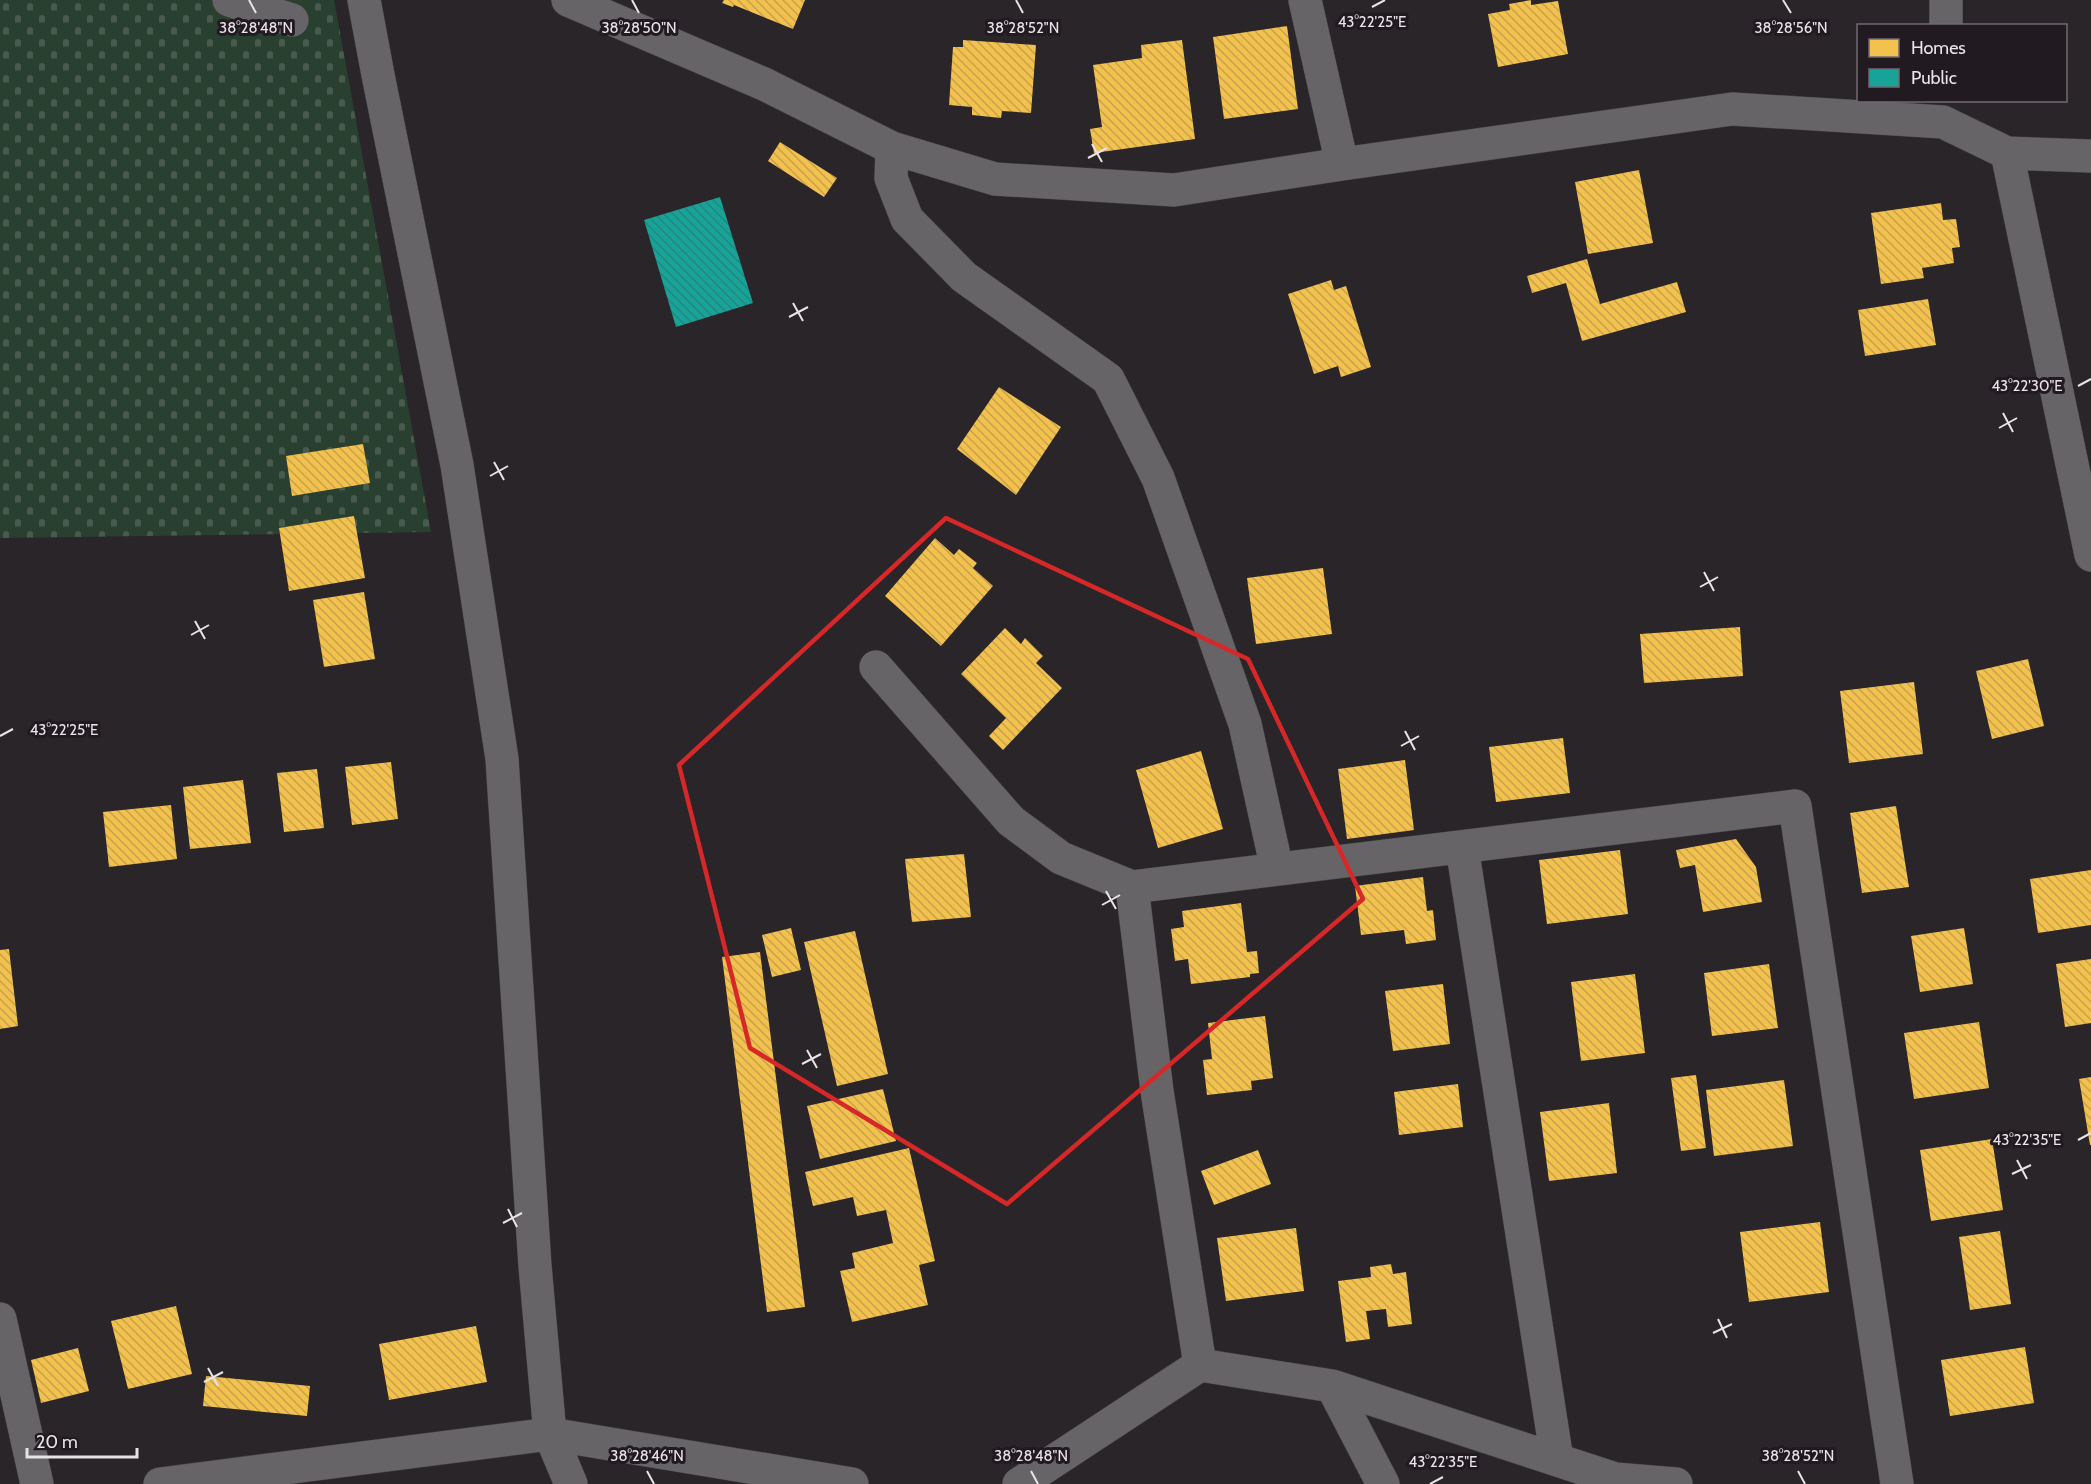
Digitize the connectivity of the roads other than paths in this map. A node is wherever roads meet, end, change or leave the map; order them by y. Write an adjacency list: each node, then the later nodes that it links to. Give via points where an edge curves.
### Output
1 (229, 0): 6 (street)
2 (364, 0): 21 (street, via 457,465 502,759 535,1266)
3 (568, 0): 9 (street, via 764,84)
4 (1305, 0): 12 (street)
5 (1947, 0): 7 (street)
6 (292, 20)
7 (1946, 24)
8 (1944, 111): 10 (street); 12 (street, via 1732,109)
9 (892, 148): 12 (street, via 995,179 1174,190); 16 (street, via 891,178 907,219 963,277 1108,379 1158,478 1245,724)
10 (2007, 153): 11 (street); 13 (street)
11 (2091, 156)
12 (1342, 164)
13 (2091, 555)
14 (876, 667): 17 (street, via 1011,821 1061,858)
15 (1462, 847): 16 (street); 22 (street); 30 (street, via 1796,806)
16 (1277, 869): 17 (street)
17 (1132, 886): 19 (street, via 1157,1091)
18 (0, 1319): 23 (street)
19 (1200, 1365): 20 (street); 27 (street)
20 (1332, 1386): 22 (street); 28 (street)
21 (550, 1434): 24 (street); 25 (street); 26 (street)
22 (1557, 1460): 29 (street, via 1615,1479)
23 (37, 1484)
24 (160, 1484)
25 (571, 1484)
26 (852, 1484)
27 (1019, 1484)
28 (1383, 1484)
29 (1676, 1484)
30 (1897, 1484)

